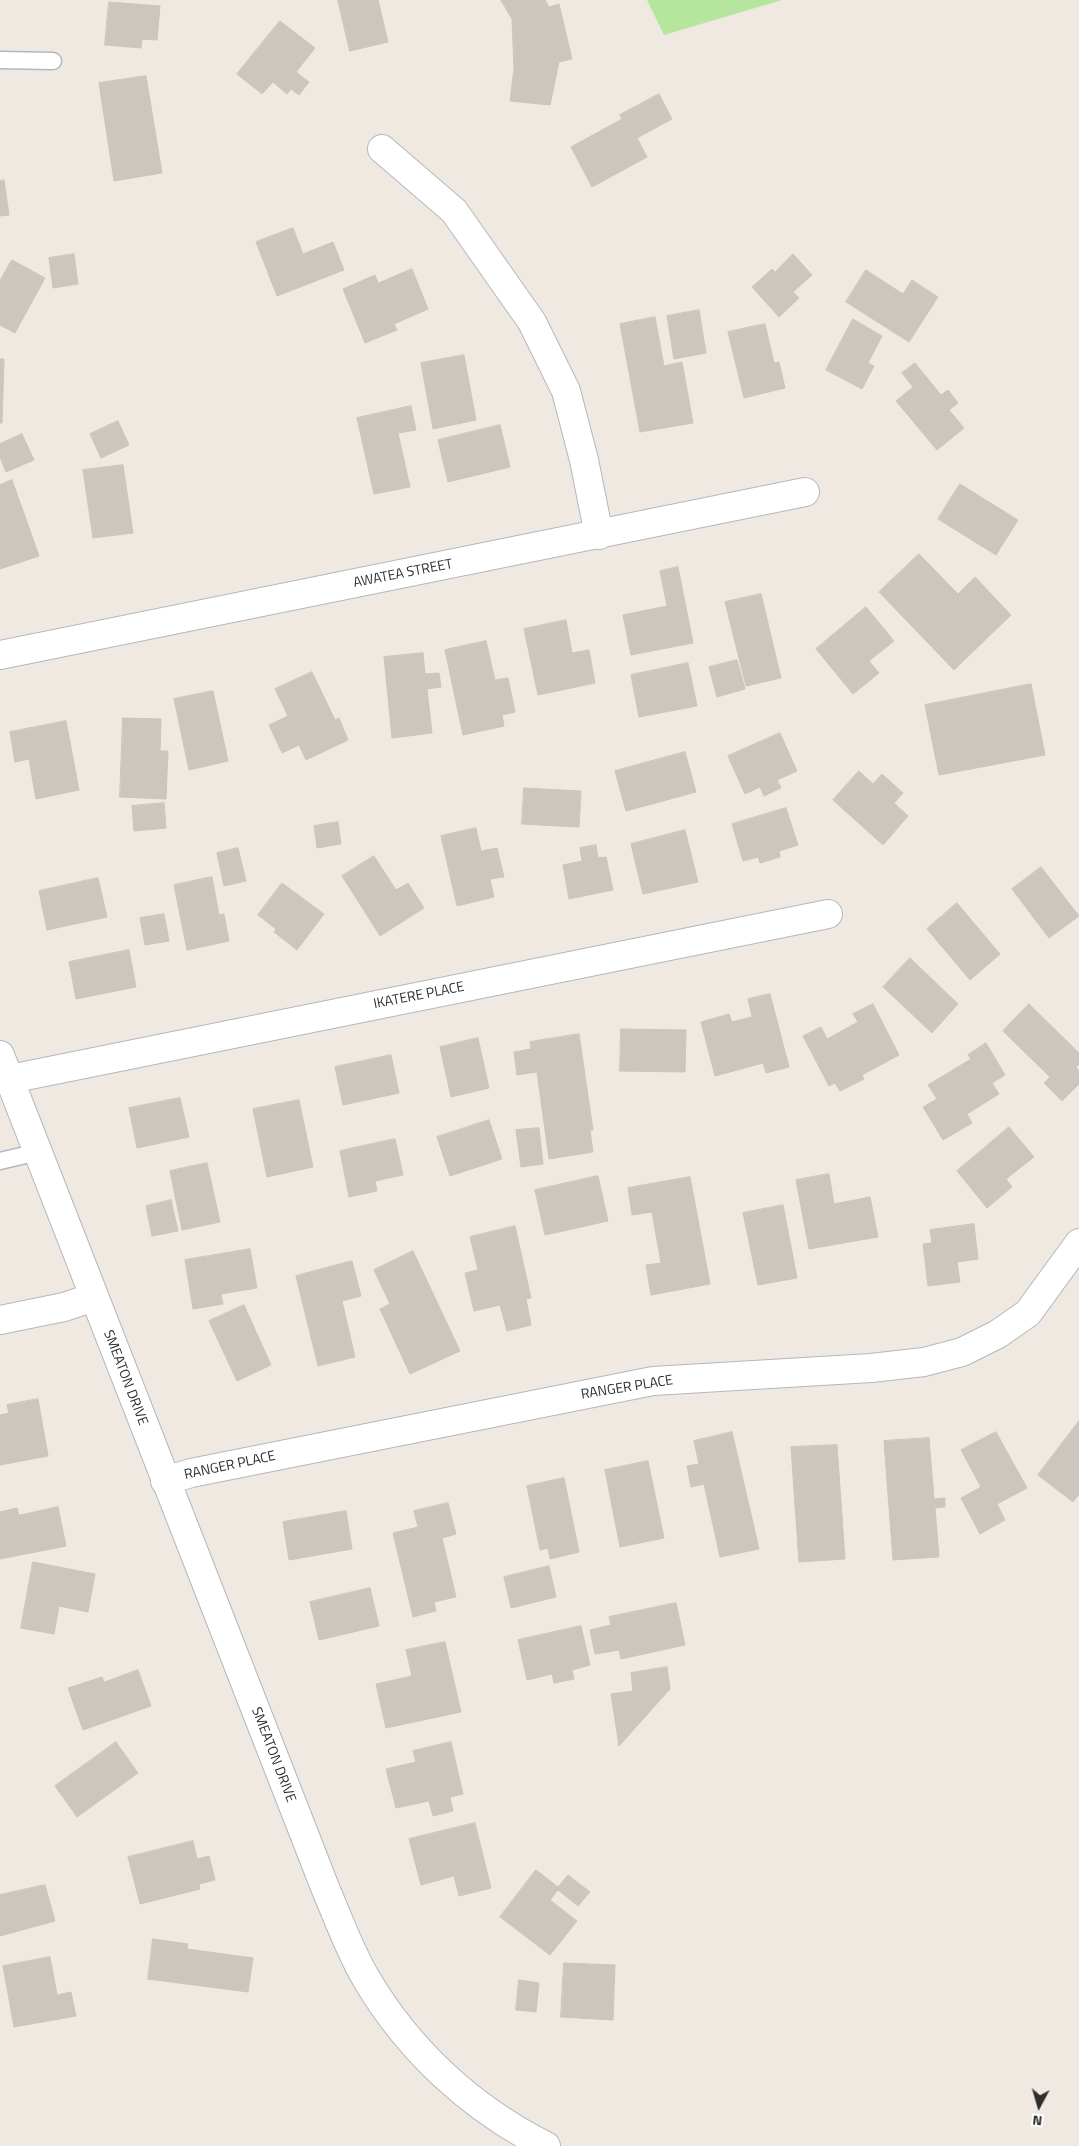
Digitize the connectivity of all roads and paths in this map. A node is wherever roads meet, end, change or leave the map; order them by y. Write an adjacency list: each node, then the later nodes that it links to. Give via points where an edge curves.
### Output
1 (0, 60): 2 (lane)
2 (53, 61)
3 (382, 149): 5 (street, via 454,211 532,322 566,391)
4 (805, 492): 5 (street, AWATEA STREET)
5 (599, 535): 6 (street, AWATEA STREET)
6 (0, 655)
7 (828, 914): 8 (street, IKATERE PLACE)
8 (5, 1067): 9 (street, SMEATON DRIVE)
9 (38, 1152): 10 (lane); 12 (street, SMEATON DRIVE)
10 (0, 1161)
11 (1079, 1243): 14 (street, RANGER PLACE, via 1028,1313 998,1334 962,1352 924,1362 653,1381 200,1471)
12 (94, 1297): 13 (street, via 64,1307); 14 (street, SMEATON DRIVE)
13 (0, 1320)
14 (165, 1481): 15 (street, SMEATON DRIVE, via 326,1890 367,1980 425,2058 497,2118)
15 (546, 2146)

